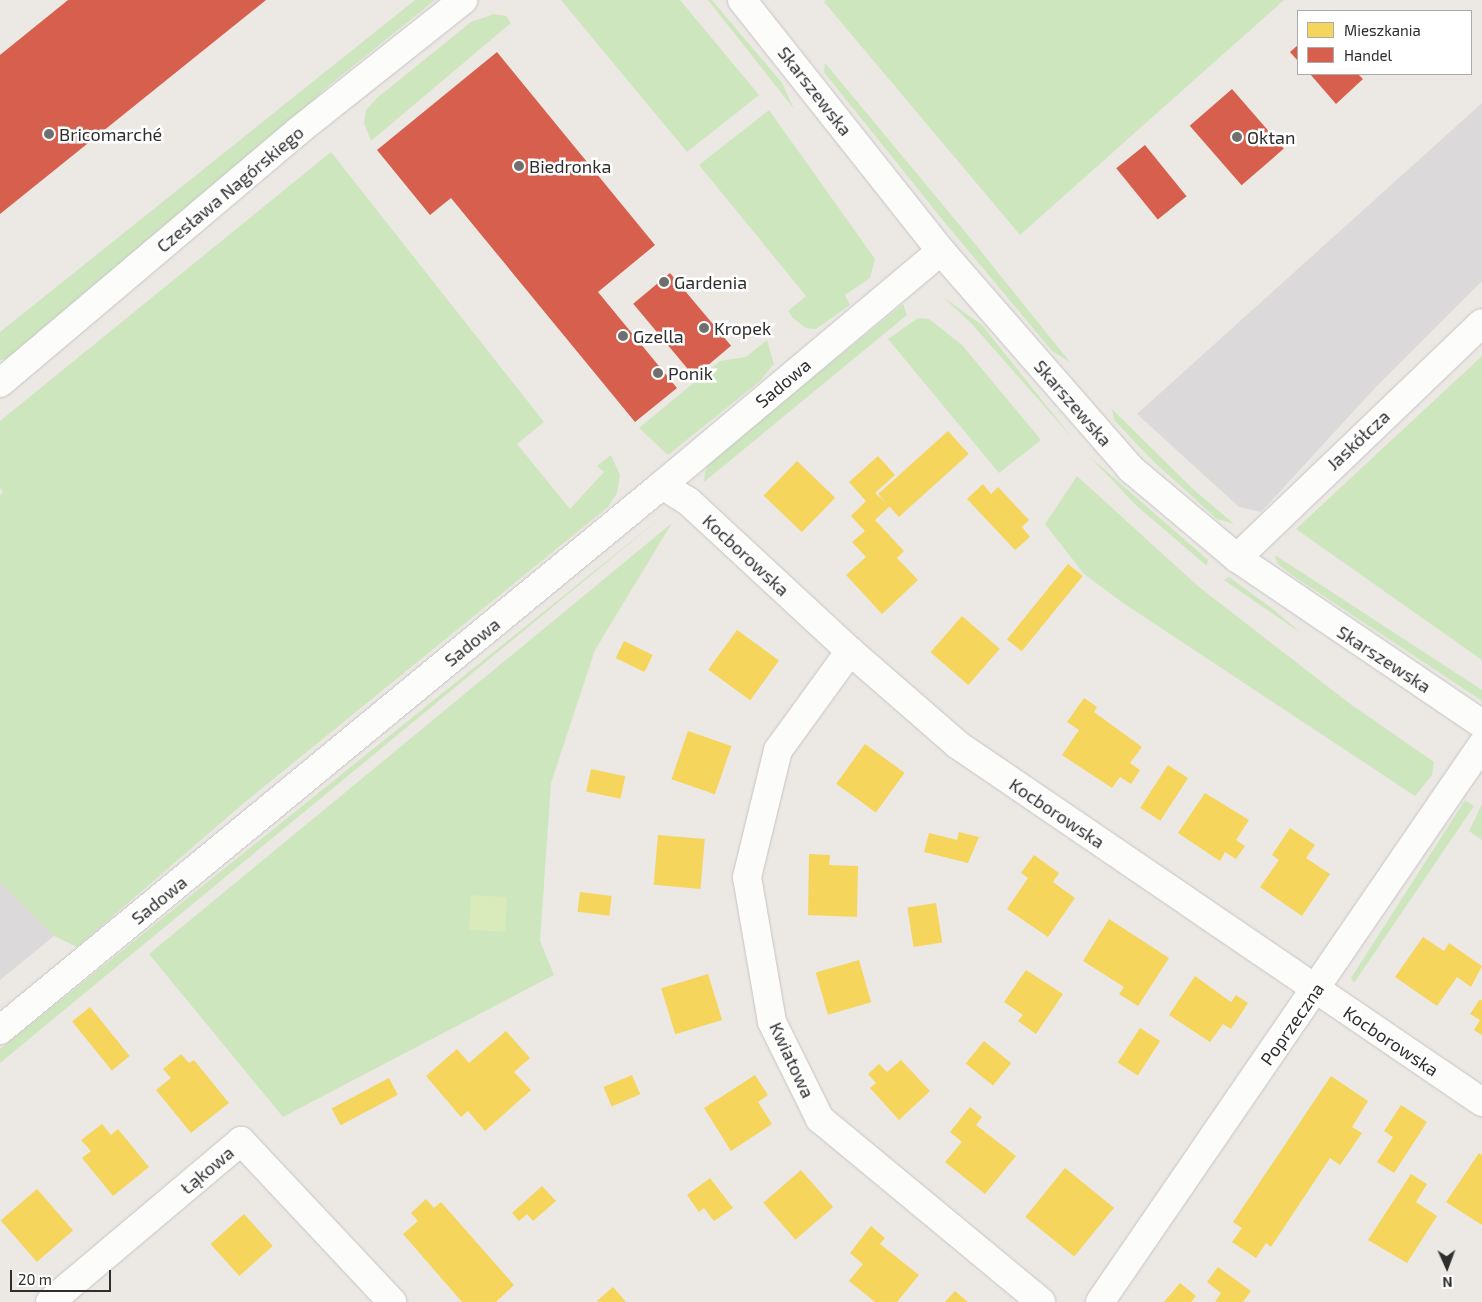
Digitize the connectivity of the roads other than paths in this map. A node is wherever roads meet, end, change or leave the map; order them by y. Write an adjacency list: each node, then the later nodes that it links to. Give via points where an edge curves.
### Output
1 (463, 0): 5 (street, Czesława Nagórskiego, via 298,131)
2 (742, 0): 3 (street, Skarszewska)
3 (941, 251): 6 (street, Sadowa); 7 (street, Skarszewska, via 1131,469)
4 (1482, 324): 7 (street, Jaskółcza)
5 (0, 383)
6 (662, 486): 8 (street, Kocborowska, via 688,501); 12 (street, Sadowa)
7 (1236, 558): 9 (street, Skarszewska)
8 (850, 651): 11 (street, Kocborowska, via 958,745); 16 (street, Kwiatowa, via 778,750 747,877 772,1022 820,1119)
9 (1482, 724)
10 (1482, 745): 11 (street, Poprzeczna)
11 (1316, 990): 13 (street, Kocborowska); 17 (street, Poprzeczna)
12 (0, 1030)
13 (1482, 1102)
14 (50, 1302): 15 (street, Łąkowa, via 241,1141)
15 (392, 1302)
16 (1041, 1302)
17 (1100, 1302)

